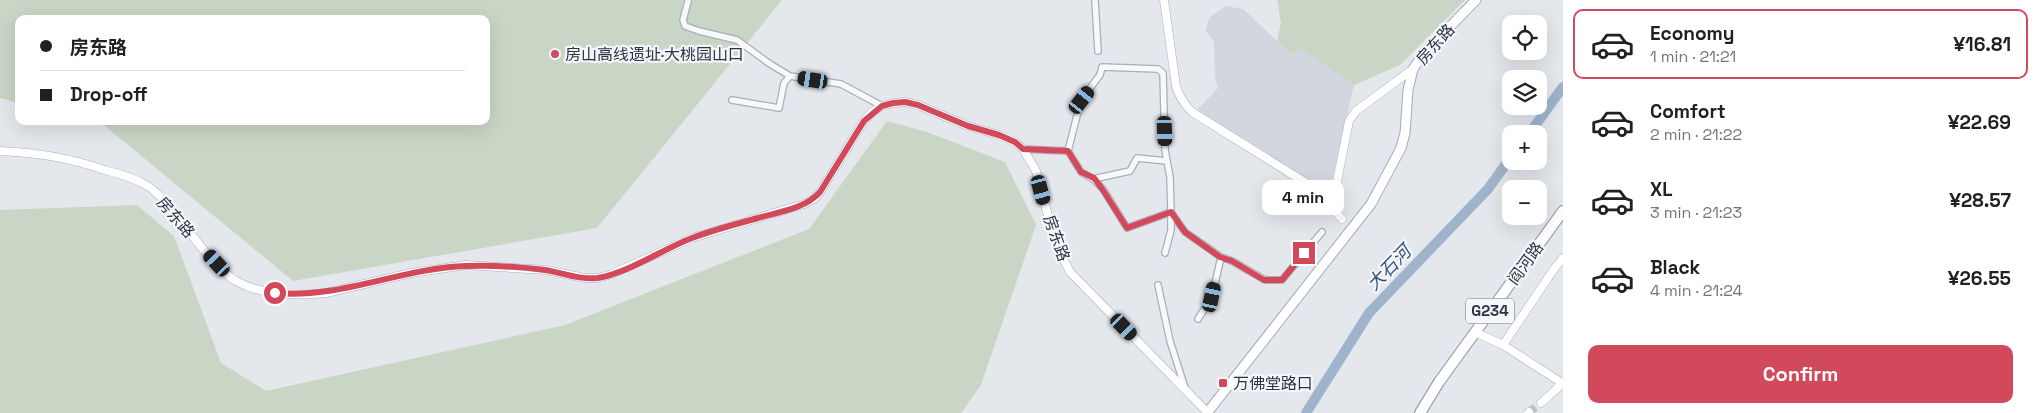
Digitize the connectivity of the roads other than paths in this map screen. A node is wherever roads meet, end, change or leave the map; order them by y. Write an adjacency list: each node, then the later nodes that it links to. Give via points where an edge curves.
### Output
1 (1095, 0): 5 (street)
2 (1164, 0): 15 (main road, via 1176,86 1185,105 1314,188)
3 (1476, 0): 6 (main road, 房东路)
4 (688, 1): 7 (street, via 685,26 737,40)
5 (1098, 51)
6 (1412, 69): 15 (main road, via 1356,111 1349,122); 30 (main road, 房东路, via 1401,148 1371,204)
7 (790, 76): 8 (street, via 784,84 779,108); 9 (street, via 841,84)
8 (732, 100)
9 (882, 106): 10 (main road, 房东路, via 905,102 918,105 999,135); 11 (main road, 房东路, via 864,121 814,199 692,238 612,274 585,278 546,270 466,266 435,269 308,295 275,293 235,280 209,255 170,208 146,185 127,176 68,158)
10 (1023, 149): 12 (street); 28 (main road, 房东路, via 1036,171 1056,245 1070,272)
11 (0, 151)
12 (1068, 151): 13 (street, via 1082,100 1102,67 1158,69 1163,73); 14 (street, via 1081,172)
13 (1167, 161): 14 (street, via 1137,158 1130,172); 17 (street)
14 (1094, 178): 17 (street, via 1127,228)
15 (1332, 208): 18 (main road)
16 (1563, 211): 31 (highway, 阎河路 / G234)
17 (1171, 212): 20 (street, via 1171,230); 21 (street, via 1185,232)
18 (1342, 219)
19 (1322, 232): 21 (street, via 1282,280 1264,280)
20 (1165, 253)
21 (1220, 257): 24 (street, via 1212,297)
22 (1563, 258): 26 (main road)
23 (1158, 285): 28 (street, via 1170,341)
24 (1198, 319)
25 (1479, 334): 26 (main road)
26 (1503, 345): 27 (main road)
27 (1563, 383): 29 (main road)
28 (1186, 390): 30 (main road, 房东路)
29 (1542, 403)
30 (1207, 413)
31 (1420, 413)

